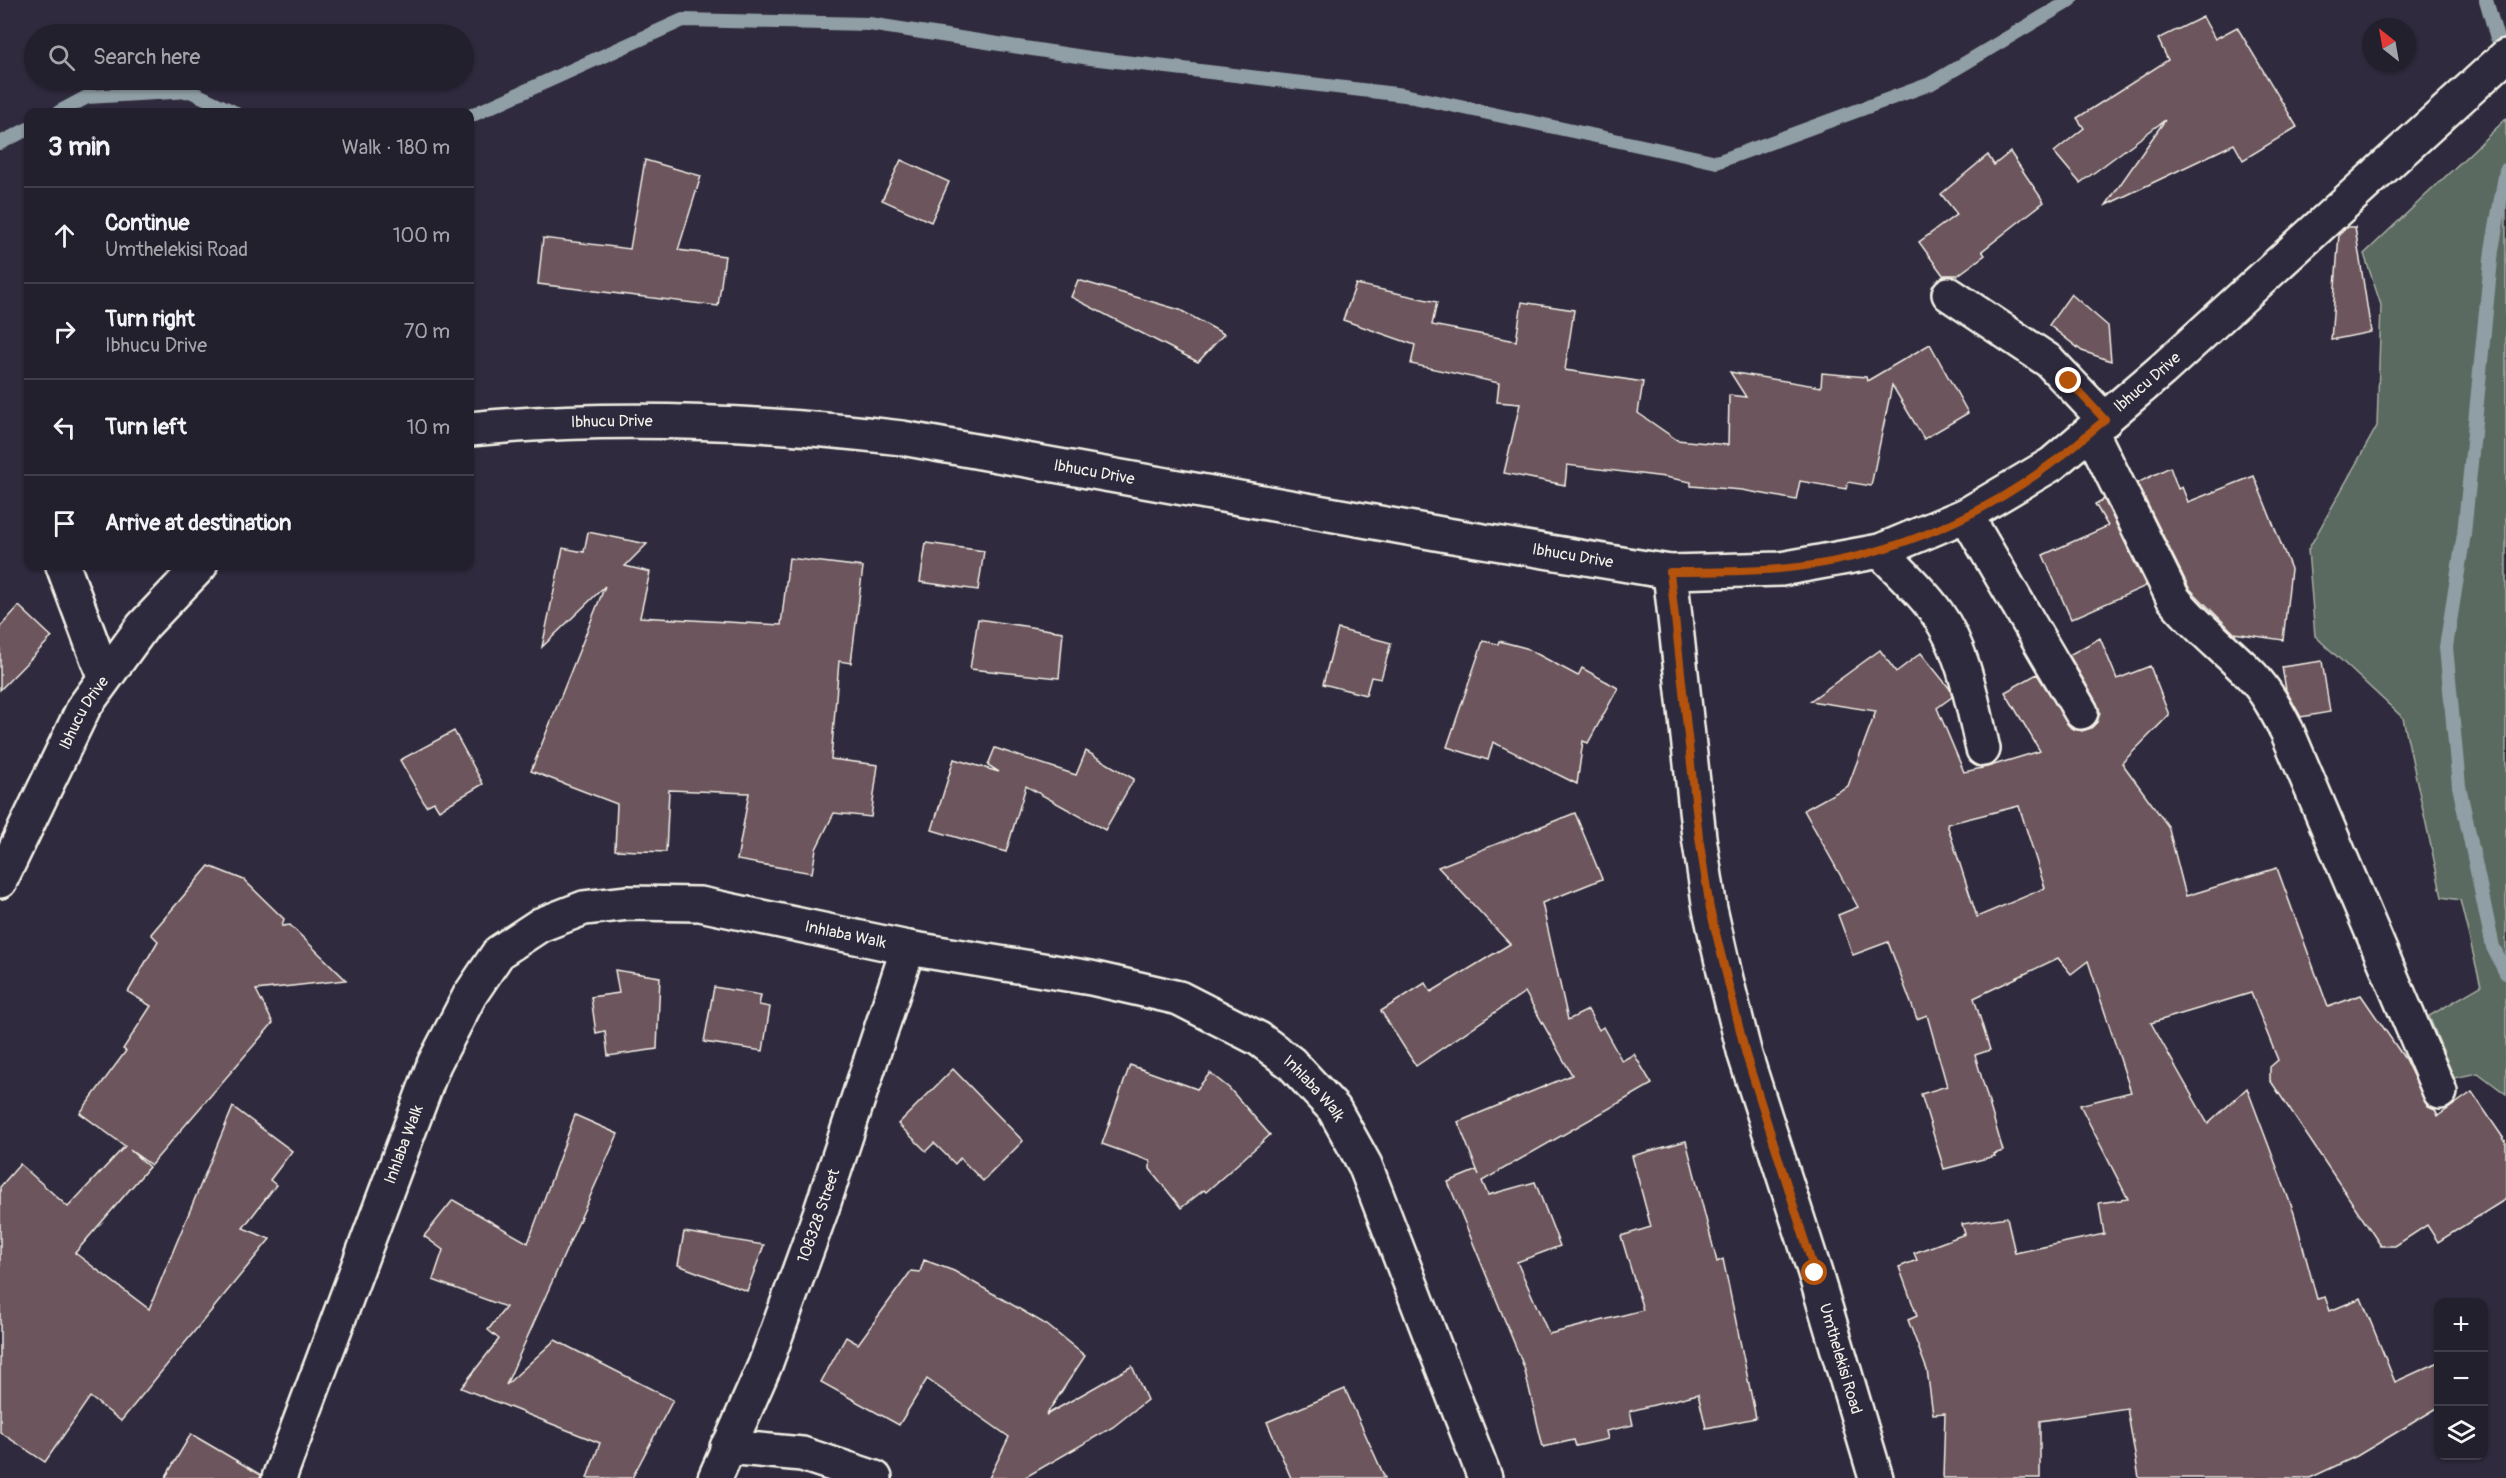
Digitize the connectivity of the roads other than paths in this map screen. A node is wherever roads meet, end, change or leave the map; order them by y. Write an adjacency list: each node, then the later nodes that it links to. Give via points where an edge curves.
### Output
1 (2506, 56): 3 (street, Ibhucu Drive)
2 (1949, 294): 3 (street, via 2049,361)
3 (2098, 426): 5 (street, Ibhucu Drive, via 2052,464); 15 (street, via 2173,598 2192,621 2253,677 2287,731)
4 (474, 429): 9 (street, Ibhucu Drive, via 528,423 740,423 902,438)
5 (1966, 515): 6 (street, Ibhucu Drive); 11 (street)
6 (1880, 551): 9 (street, Ibhucu Drive, via 1781,569); 12 (street, via 1923,595 1954,643)
7 (64, 570): 10 (street)
8 (196, 570): 10 (street, Ibhucu Drive, via 143,626)
9 (1670, 572): 21 (street, Umthelekisi Road, via 1699,837 1725,975)
10 (104, 676): 13 (street, Ibhucu Drive, via 84,707)
11 (2081, 712)
12 (1983, 749)
13 (0, 881)
14 (908, 948): 16 (street, 108328 Street, via 817,1222 765,1365); 17 (street, Inhlaba Walk, via 700,904 628,903 584,908 540,926 499,952 470,995 434,1064); 20 (street, Inhlaba Walk, via 1091,978 1179,998 1259,1039 1291,1063 1334,1109 1365,1165)
15 (2440, 1092)
16 (727, 1447): 18 (street, 108328 Street); 19 (street, via 802,1454)
17 (279, 1478)
18 (715, 1478)
19 (876, 1478)
20 (1485, 1478)
21 (1876, 1478)

